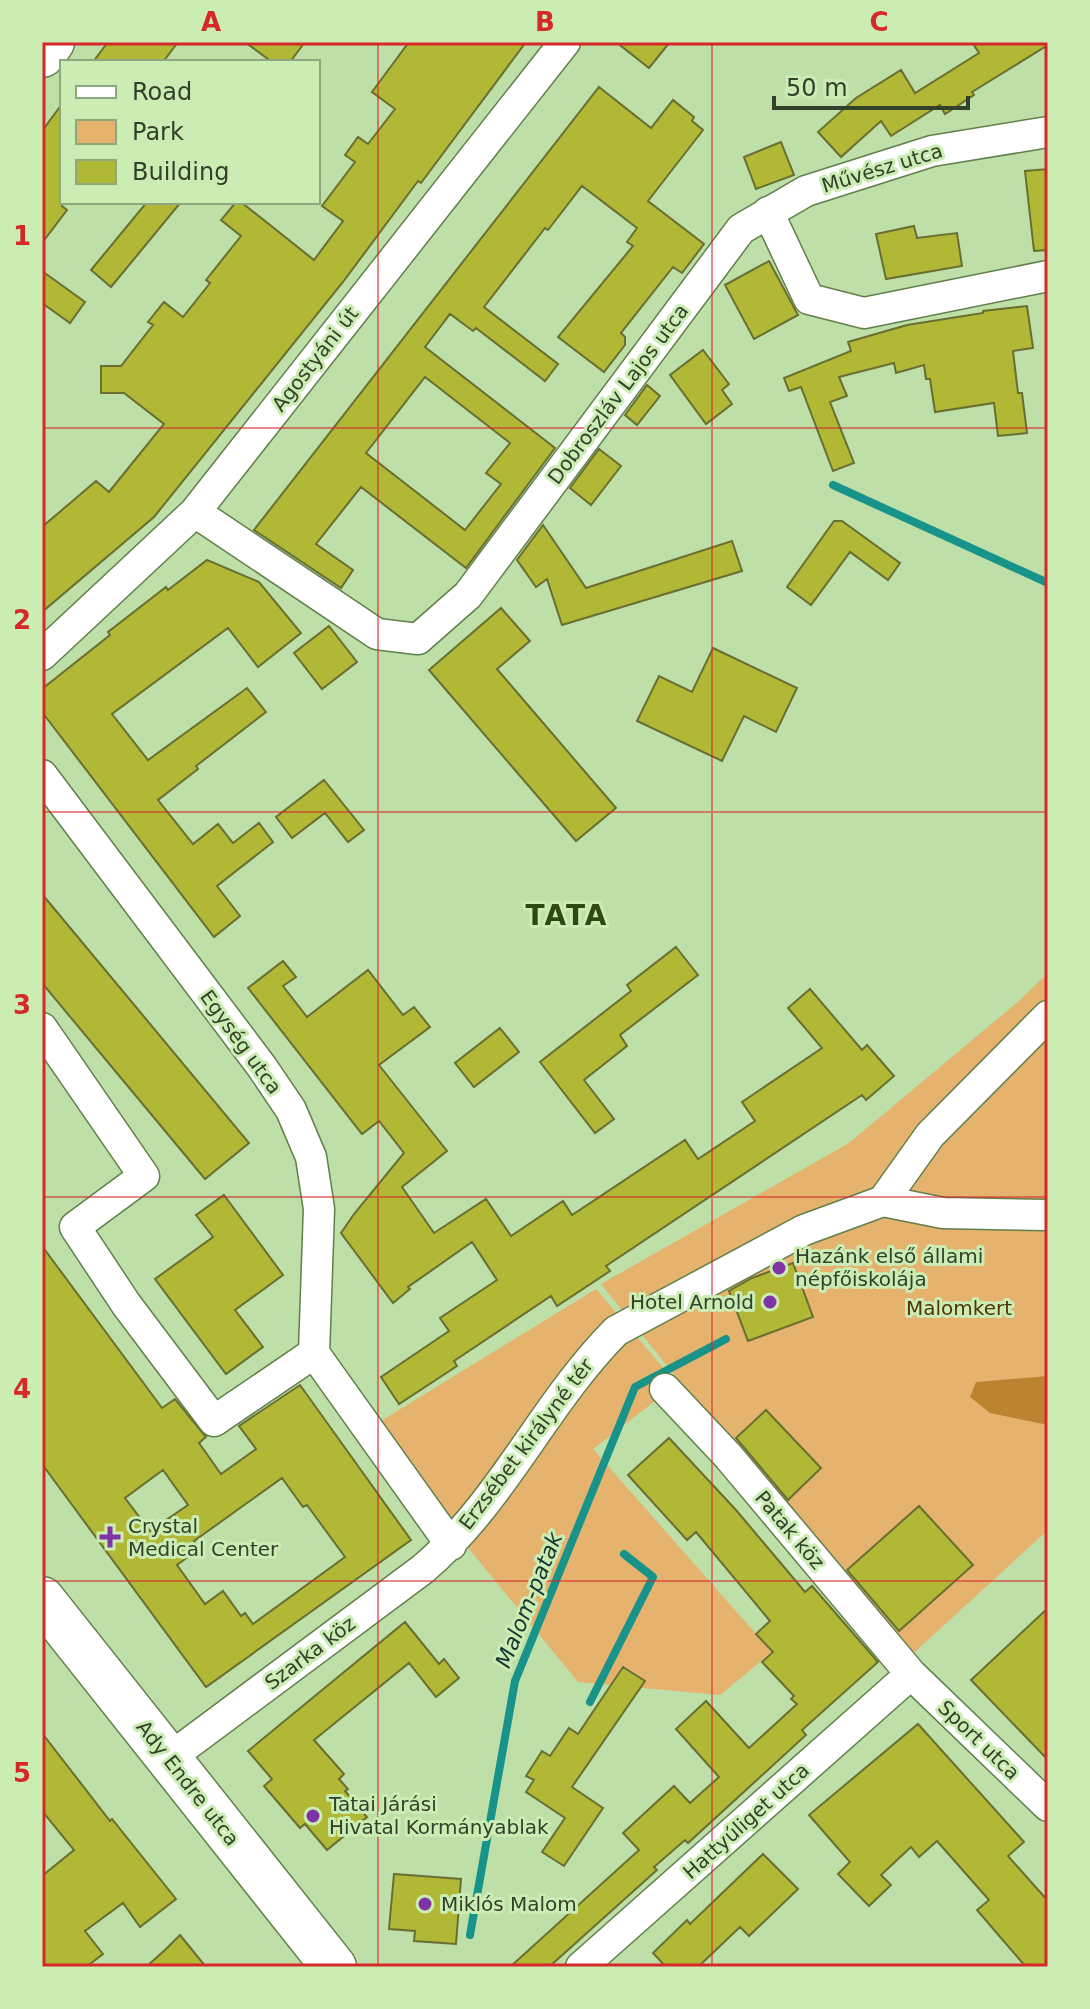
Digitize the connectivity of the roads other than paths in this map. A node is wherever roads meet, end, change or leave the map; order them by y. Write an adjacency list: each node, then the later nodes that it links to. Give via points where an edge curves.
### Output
1 (52, 42): 3 (main road)
2 (565, 42): 7 (street, Agostyáni út)
3 (42, 55)
4 (1048, 132): 5 (street, Művész utca, via 932,151 806,191)
5 (768, 212): 6 (street, via 809,299 864,313); 7 (street, Dobroszláv Lajos utca, via 741,229 468,595 418,639 377,634)
6 (1048, 276)
7 (195, 512): 8 (street, Agostyáni út)
8 (42, 655)
9 (42, 775): 14 (street, Egység utca, via 291,1110 311,1157 319,1209)
10 (1048, 1016): 12 (street, via 930,1135)
11 (42, 1028): 14 (street, via 144,1176 75,1227 214,1421)
12 (883, 1201): 13 (street, via 943,1213); 16 (street, Erzsébet királyné tér, via 804,1230 616,1331 546,1414 516,1464)
13 (1048, 1215)
14 (314, 1353): 16 (street, Erzsébet királyné tér)
15 (665, 1389): 18 (street, Patak köz)
16 (451, 1545): 19 (street, Szarka köz)
17 (42, 1599): 19 (main road, Ady Endre utca)
18 (911, 1674): 20 (street, Sport utca); 22 (street, Hattyúliget utca)
19 (168, 1759): 21 (main road, Ady Endre utca)
20 (1048, 1806)
21 (334, 1967)
22 (581, 1967)

